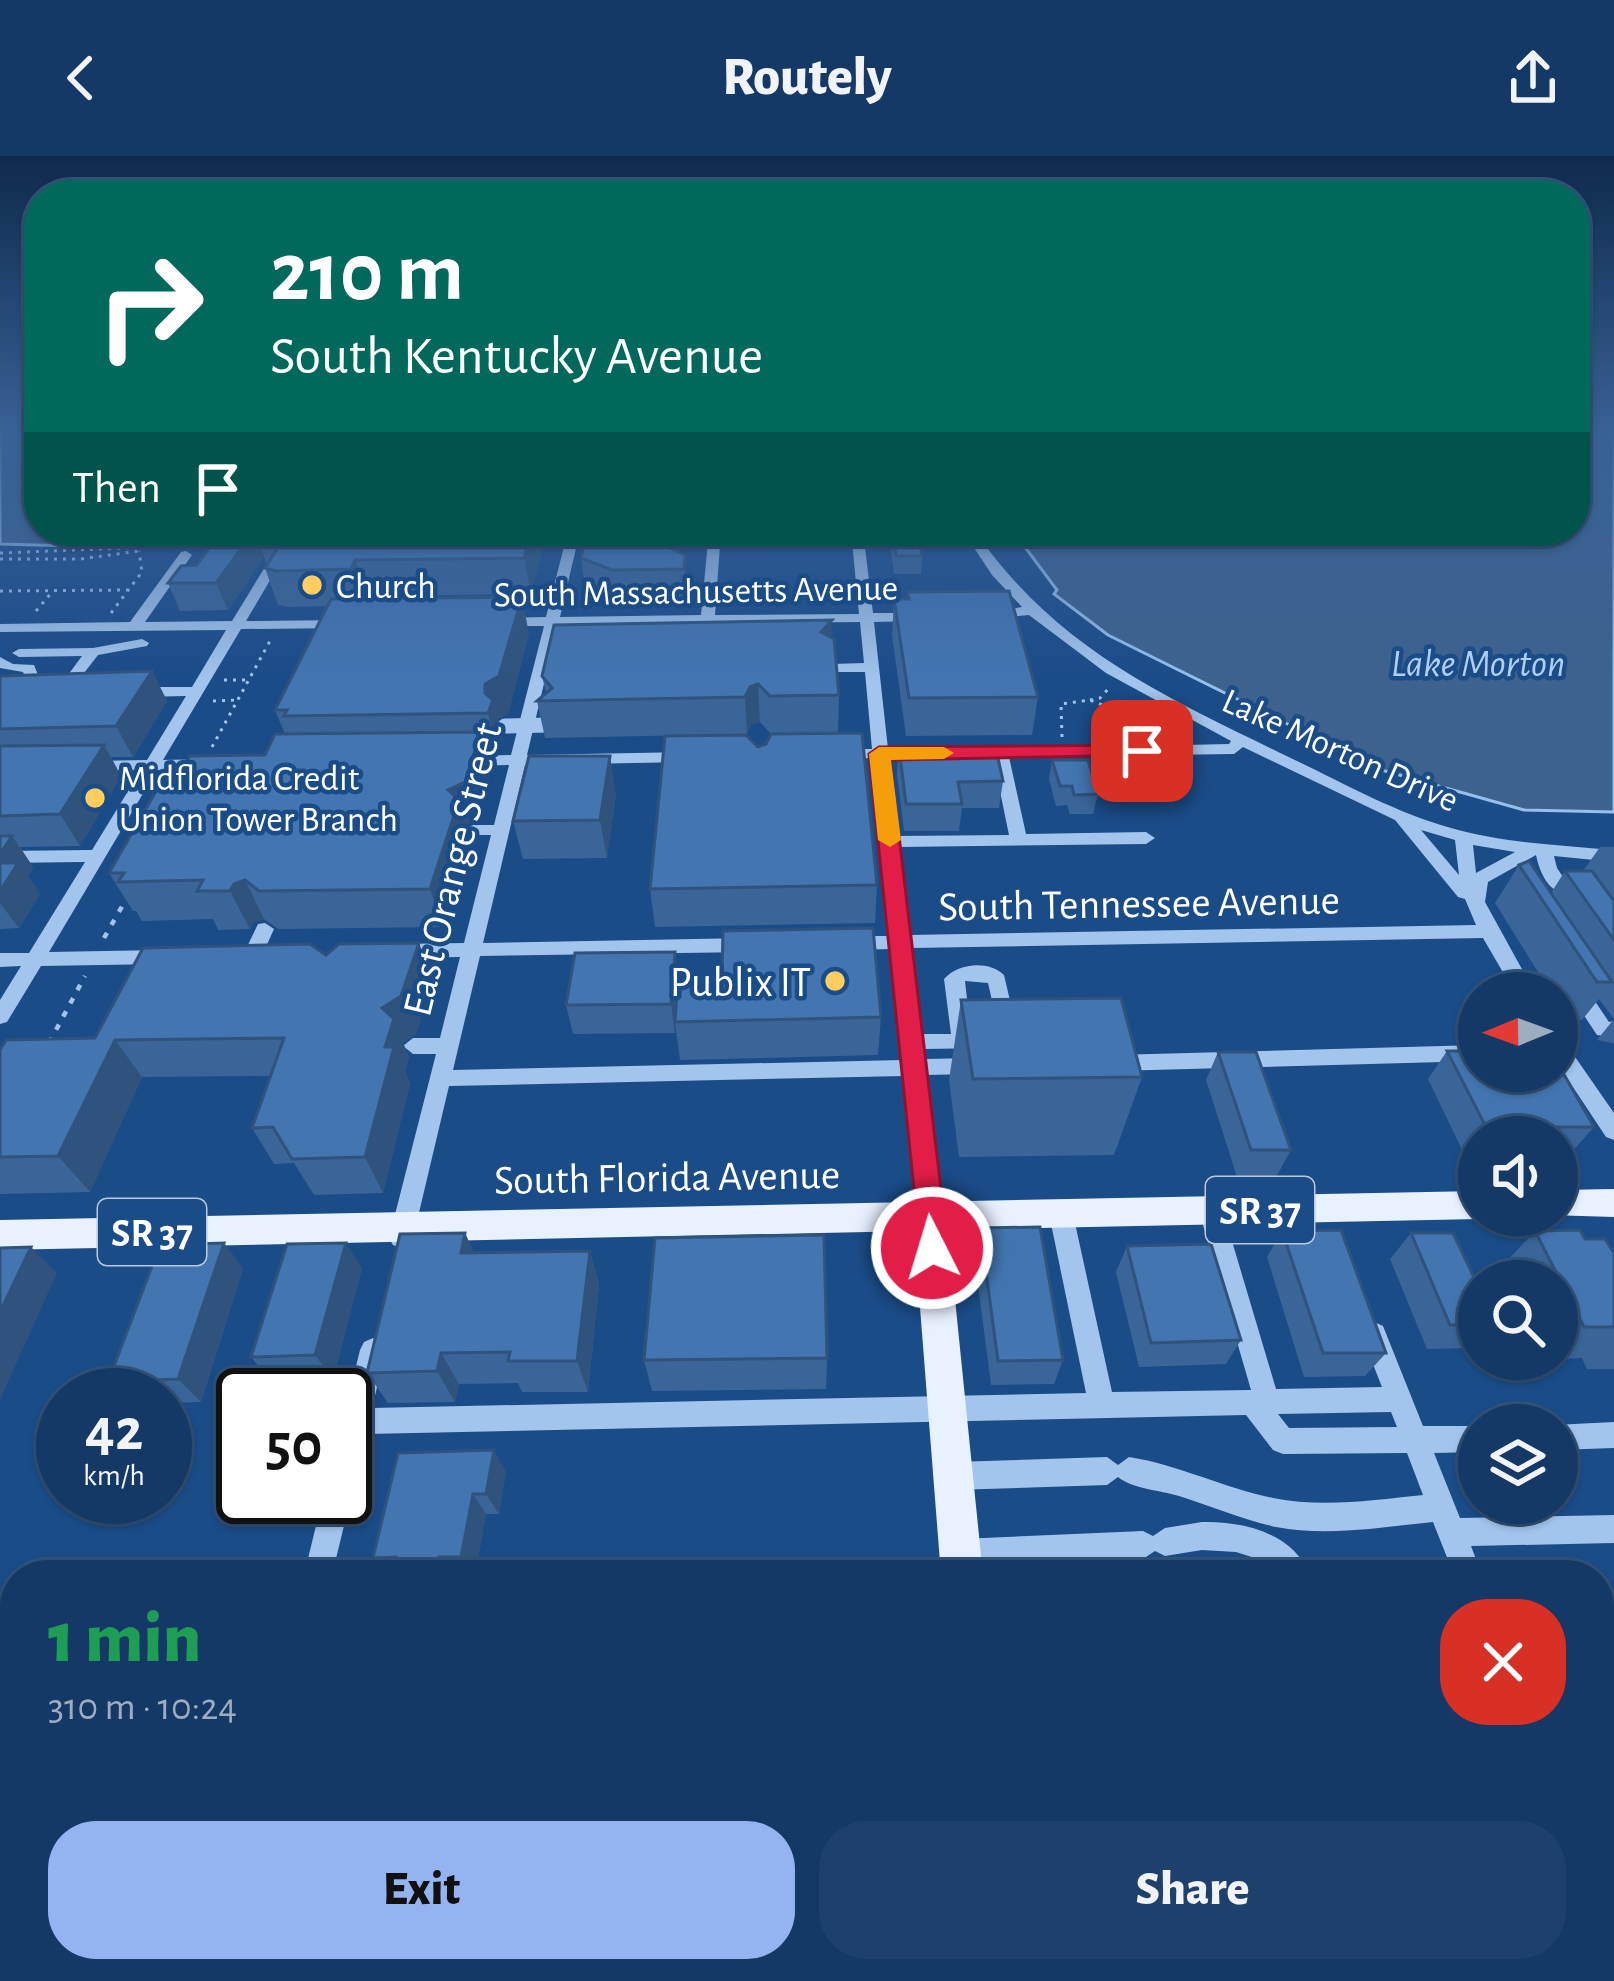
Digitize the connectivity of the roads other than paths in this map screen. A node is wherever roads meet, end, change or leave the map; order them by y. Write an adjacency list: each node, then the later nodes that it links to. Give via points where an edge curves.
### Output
1 (284, 546): 18 (street)
2 (570, 546): 13 (street, East Orange Street)
3 (714, 546): 12 (street)
4 (858, 546): 10 (street)
5 (978, 546): 7 (street, Lake Morton Drive)
6 (186, 556): 19 (street)
7 (1032, 610): 9 (street); 34 (street, Lake Morton Drive, via 1111,669)
8 (941, 616): 10 (street, South Massachusetts Avenue)
9 (982, 616)
10 (867, 617): 11 (street, South Massachusetts Avenue); 26 (street)
11 (824, 618): 12 (street, South Massachusetts Avenue); 21 (street)
12 (708, 620): 14 (street, South Massachusetts Avenue)
13 (552, 621): 14 (street, South Massachusetts Avenue); 16 (street, South Massachusetts Avenue); 32 (street, East Orange Street)
14 (611, 621): 22 (street)
15 (36, 622): 19 (street); 20 (street); 25 (street)
16 (488, 622)
17 (371, 624): 18 (street)
18 (237, 626): 19 (street); 31 (street)
19 (134, 627)
20 (3, 632)
21 (826, 637)
22 (609, 641)
23 (142, 643): 24 (street)
24 (93, 652): 25 (street); 25 (street, via 72,679 32,679 29,668 10,668)
25 (8, 659)
26 (872, 667): 27 (street); 39 (street)
27 (832, 668)
28 (89, 693): 30 (street)
29 (111, 693): 31 (street)
30 (22, 694)
31 (202, 696): 44 (street)
32 (526, 724): 33 (street, bridge, via 548,724); 41 (street, East Orange Street)
33 (505, 726)
34 (1240, 739): 35 (street, via 1234,749); 46 (street, Lake Morton Drive)
35 (1000, 752): 37 (street); 51 (street)
36 (935, 753): 39 (street)
37 (956, 753)
38 (821, 754): 39 (street)
39 (879, 754): 52 (street)
40 (712, 756): 41 (street)
41 (517, 760): 42 (street); 48 (street, East Orange Street)
42 (433, 761)
43 (236, 764): 44 (street)
44 (151, 765): 45 (street); 54 (street)
45 (67, 766)
46 (1397, 813): 49 (street, Lake Morton Drive); 58 (street)
47 (472, 830): 48 (street)
48 (500, 830): 65 (street, East Orange Street)
49 (1464, 837): 53 (street, Lake Morton Drive); 58 (street, via 1463,871)
50 (1147, 838): 51 (street)
51 (1019, 840): 52 (street)
52 (890, 842): 62 (street)
53 (1539, 849): 55 (street, Lake Morton Drive); 57 (street, via 1567,892); 58 (street, via 1479,879)
54 (97, 856): 56 (street); 69 (street)
55 (1614, 856)
56 (0, 857)
57 (1536, 899)
58 (1475, 908): 60 (street)
59 (265, 929): 67 (street)
60 (1488, 931): 61 (street, South Tennessee Avenue); 71 (street)
61 (985, 941): 62 (street, South Tennessee Avenue); 72 (street)
62 (902, 943): 64 (street, South Tennessee Avenue); 76 (street)
63 (775, 944): 65 (street)
64 (819, 944)
65 (472, 950): 66 (street); 79 (street, East Orange Street)
66 (377, 952)
67 (254, 955)
68 (183, 956): 69 (street)
69 (35, 959): 70 (street); 74 (street)
70 (0, 960)
71 (1512, 972)
72 (990, 973): 77 (street, via 954,979); 77 (street, via 1006,1028 986,1043)
73 (1578, 988): 75 (street)
74 (0, 1017)
75 (1609, 1029)
76 (912, 1041): 77 (street); 83 (street)
77 (962, 1042)
78 (413, 1046): 79 (street)
79 (448, 1046): 84 (street, East Orange Street)
80 (1458, 1054): 81 (street)
81 (1089, 1063)
82 (998, 1066): 83 (street)
83 (915, 1068): 84 (street); 92 (street)
84 (440, 1078): 93 (street, East Orange Street)
85 (1578, 1079): 86 (street)
86 (1614, 1131)
87 (1614, 1203): 88 (main road)
88 (1578, 1204)
89 (1458, 1208): 90 (main road, South Florida Avenue / SR 37, via 1335,1224)
90 (1211, 1211): 91 (main road, South Florida Avenue / SR 37); 100 (street)
91 (1061, 1214): 92 (main road, South Florida Avenue / SR 37); 101 (street)
92 (930, 1217): 93 (main road, South Florida Avenue / SR 37); 102 (main road)
93 (404, 1225): 94 (main road, South Florida Avenue / SR 37); 95 (street, East Orange Street)
94 (0, 1235)
95 (395, 1259)
96 (1366, 1314): 99 (street)
97 (379, 1329): 98 (street)
98 (369, 1368)
99 (1398, 1399): 100 (street); 107 (street)
100 (1260, 1402): 101 (street); 107 (street, via 1282,1442)
101 (1101, 1404): 102 (street)
102 (946, 1406): 103 (street); 108 (main road)
103 (372, 1421)
104 (1614, 1436): 105 (street)
105 (1578, 1437)
106 (1458, 1440): 107 (street)
107 (1415, 1441): 109 (street)
108 (953, 1476): 109 (street, via 1118,1471 1173,1476 1304,1517); 113 (main road)
109 (1445, 1520): 111 (street); 116 (street)
110 (330, 1524): 112 (street)
111 (1614, 1529)
112 (322, 1560)
113 (961, 1560)
114 (998, 1560): 115 (street, via 1203,1534 1255,1540)
115 (1278, 1560)
116 (1462, 1560)

